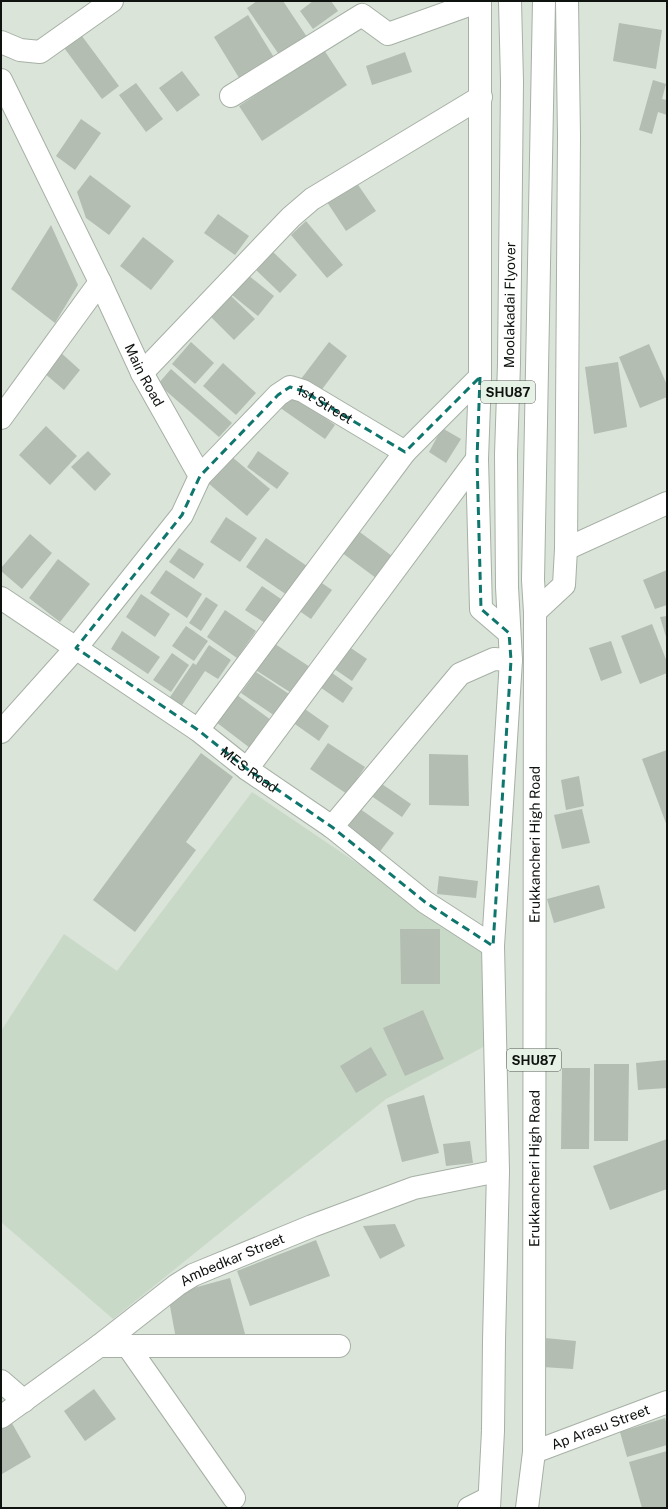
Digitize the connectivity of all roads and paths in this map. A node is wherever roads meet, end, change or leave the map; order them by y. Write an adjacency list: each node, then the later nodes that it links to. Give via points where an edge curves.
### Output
1 (112, 1): 6 (street, via 40,52 20,50)
2 (480, 1): 8 (street, via 388,34 362,15); 9 (street)
3 (510, 1): 21 (street, Moolakadai Flyover / SHU87, via 511,197 506,454)
4 (544, 1): 20 (street, Moolakadai Flyover / SHU87, via 533,580)
5 (567, 1): 18 (street, via 569,136)
6 (1, 42)
7 (1, 80): 10 (street, Main Road)
8 (231, 96)
9 (481, 97): 11 (street, via 312,199 291,217); 12 (street)
10 (100, 282): 11 (street, Main Road); 13 (street)
11 (142, 373): 16 (street, Main Road)
12 (480, 377): 14 (street); 15 (street)
13 (1, 418)
14 (405, 452): 16 (street, 1st Street, via 304,391 290,387 278,395); 24 (street)
15 (477, 459): 21 (street, via 481,609); 26 (street)
16 (200, 476): 22 (street, via 182,515)
17 (667, 503): 18 (street)
18 (566, 549): 20 (street, via 564,585)
19 (1, 598): 22 (street, MES Road)
20 (535, 612): 37 (street, Erukkancheri High Road / SHU87)
21 (509, 633): 23 (street, SHU87)
22 (76, 648): 24 (street, MES Road); 25 (street)
23 (511, 660): 27 (street, via 494,659 460,674); 28 (street, SHU87)
24 (198, 730): 26 (street, MES Road)
25 (1, 732)
26 (247, 769): 27 (street, MES Road)
27 (332, 826): 28 (street, MES Road, via 425,902)
28 (493, 946): 29 (street, SHU87)
29 (498, 1171): 31 (street, Ambedkar Street, via 414,1188 312,1226 193,1275); 39 (street, SHU87, via 493,1430)
30 (127, 1345): 31 (street); 32 (street); 38 (street)
31 (99, 1346): 34 (street, Ambedkar Street)
32 (339, 1346)
33 (1, 1381): 34 (street)
34 (24, 1401): 36 (street, Ambedkar Street)
35 (667, 1402): 37 (street, Ap Arasu Street)
36 (1, 1417)
37 (534, 1452): 41 (street, Erukkancheri High Road / SHU87)
38 (234, 1498)
39 (489, 1503): 40 (street)
40 (469, 1508)
41 (527, 1508)

